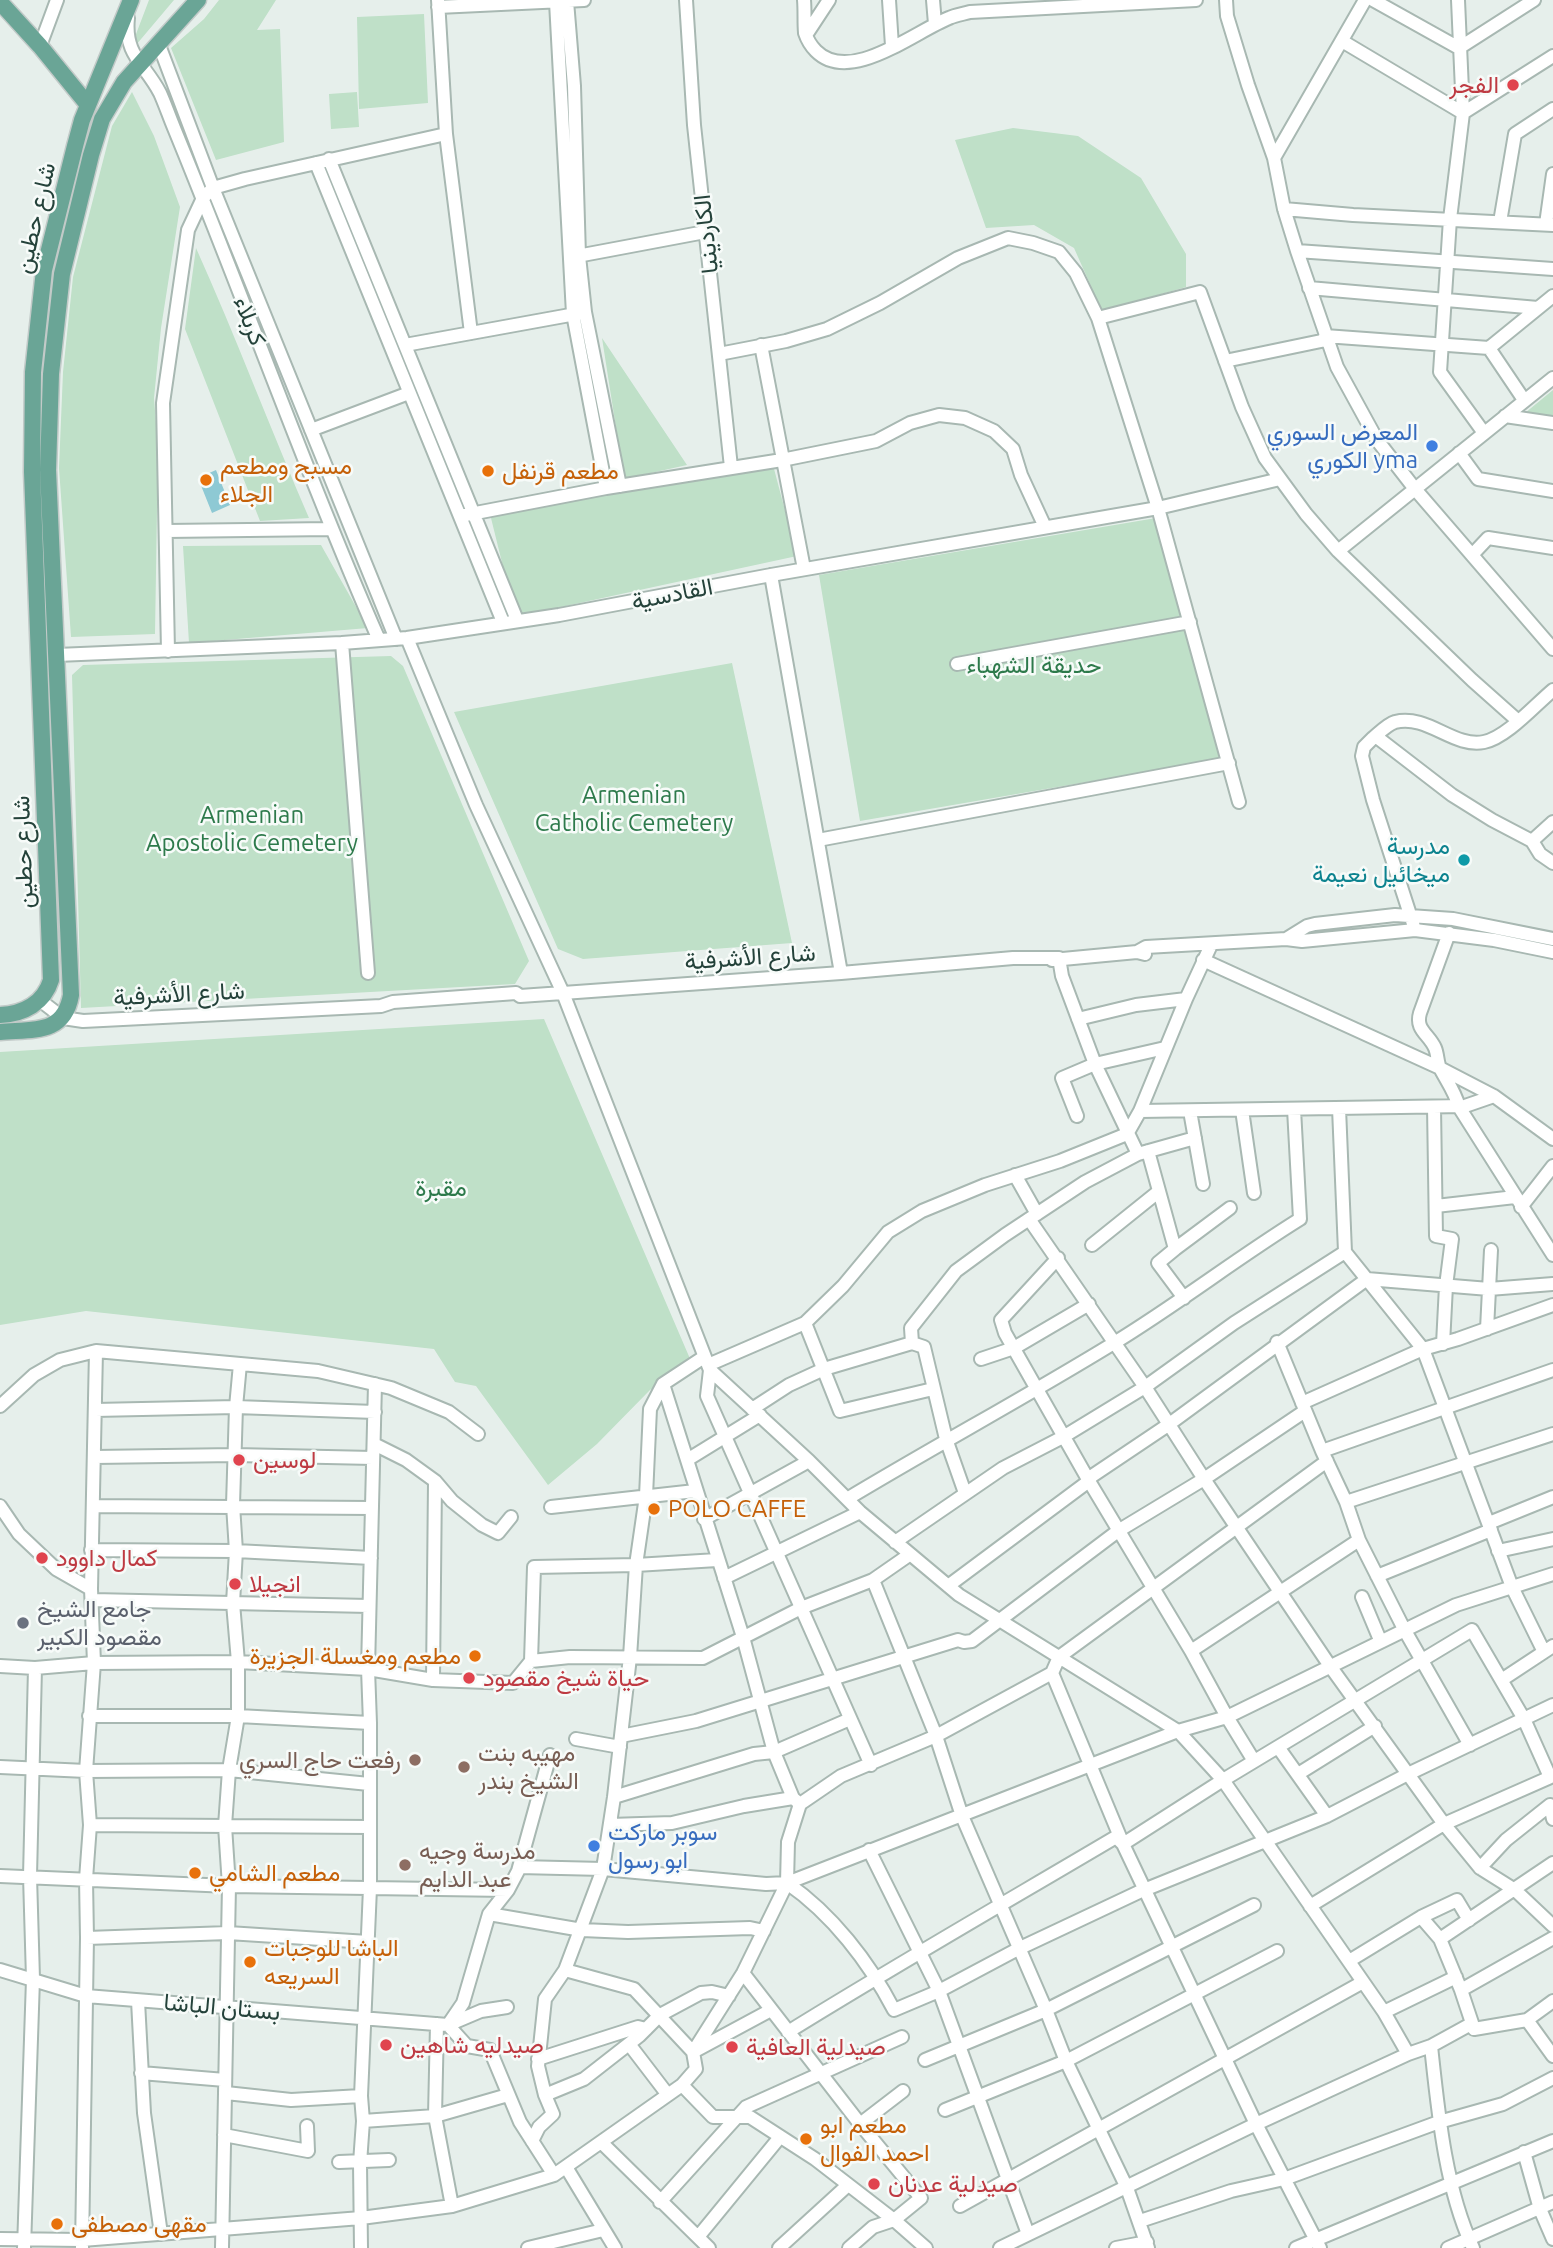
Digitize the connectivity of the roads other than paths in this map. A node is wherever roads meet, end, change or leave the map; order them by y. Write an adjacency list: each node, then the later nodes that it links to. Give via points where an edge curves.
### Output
1 (57, 0): 28 (street)
2 (198, 0): 27 (main road, شارع حطين)
3 (584, 0): 14 (street)
4 (686, 0): 47 (street, الكاردينيا)
5 (804, 0): 25 (street)
6 (829, 0): 25 (street)
7 (889, 0): 29 (street)
8 (933, 0): 24 (street)
9 (1196, 0): 15 (street)
10 (1226, 0): 37 (street, via 1227,16)
11 (1365, 0): 26 (street)
12 (1373, 0): 30 (street)
13 (1534, 0): 30 (street)
14 (561, 1): 20 (street); 49 (street, via 574,86)
15 (1146, 1): 19 (street)
16 (1458, 1): 30 (street)
17 (0, 2): 28 (main road)
18 (130, 2): 32 (street, كربلاء, via 127,41); 33 (main road, شارع حطين)
19 (1093, 2): 21 (street)
20 (438, 4): 36 (street)
21 (1049, 4): 22 (street)
22 (1011, 5): 23 (street)
23 (972, 6): 24 (street)
24 (935, 24): 29 (street)
25 (806, 35): 29 (street, via 811,47 833,62 862,60)
26 (1342, 41): 35 (street); 37 (street)
27 (159, 45): 32 (main road, شارع حطين); 41 (street, كربلاء)
28 (40, 46): 33 (main road)
29 (892, 46)
30 (1459, 48): 35 (street)
31 (1553, 56): 35 (street)
32 (140, 65): 42 (street, كربلاء, via 160,93); 100 (main road, شارع حطين, via 102,119 62,274 51,374 48,470)
33 (88, 105): 124 (main road, شارع حطين, via 44,270 33,372 32,472 51,980)
34 (1553, 108): 45 (street, via 1515,134)
35 (1462, 113): 44 (street)
36 (446, 134): 38 (street); 58 (street)
37 (1274, 158): 43 (street)
38 (329, 159): 39 (street); 61 (street)
39 (316, 163): 41 (street); 67 (street)
40 (1553, 174): 46 (street)
41 (213, 188): 42 (street); 71 (street, كربلاء)
42 (203, 198): 85 (street, كربلاء); 86 (street, via 188,230 163,403)
43 (1284, 209): 44 (street); 48 (street)
44 (1450, 219): 45 (street); 50 (street)
45 (1500, 222): 46 (street)
46 (1549, 225)
47 (705, 232): 49 (street); 64 (street, الكاردينيا)
48 (1297, 251): 50 (street); 52 (street)
49 (574, 256): 56 (street)
50 (1448, 260): 51 (street); 54 (street)
51 (1553, 269)
52 (1309, 288): 54 (street); 59 (street)
53 (1553, 296): 55 (street)
54 (1446, 300): 55 (street); 60 (street)
55 (1538, 307): 63 (street)
56 (579, 313): 58 (street); 77 (street); 78 (street)
57 (1098, 318): 62 (street, via 1076,273 1059,252 1009,238 958,258 827,329); 65 (street, via 1200,292); 81 (street)
58 (471, 333): 61 (street)
59 (1326, 338): 60 (street); 65 (street); 79 (street, via 1377,440)
60 (1442, 344): 63 (street); 72 (street, via 1440,372)
61 (405, 345): 82 (street)
62 (761, 345): 64 (street); 74 (street)
63 (1489, 348): 68 (street)
64 (719, 354): 75 (street, الكاردينيا)
65 (1225, 361): 76 (street, via 1265,458)
66 (1553, 378): 68 (street)
67 (409, 393): 71 (street); 83 (street)
68 (1524, 401): 69 (street)
69 (1505, 416): 70 (street); 72 (street)
70 (1553, 423)
71 (311, 430): 95 (street, كربلاء)
72 (1484, 433): 73 (street)
73 (1459, 453): 79 (street); 80 (street, via 1478,479)
74 (782, 460): 75 (street); 84 (street, via 876,441 910,423 939,415 965,418 994,431 1013,449); 90 (street)
75 (731, 467): 77 (street)
76 (1280, 479): 81 (street, القادسية); 88 (street)
77 (620, 486): 78 (street)
78 (606, 488): 82 (street)
79 (1415, 489): 88 (street); 89 (street)
80 (1553, 491)
81 (1158, 508): 84 (street, القادسية); 94 (street)
82 (473, 513): 83 (street); 92 (street)
83 (460, 516): 93 (street)
84 (1045, 527): 90 (street, القادسية)
85 (331, 529): 86 (street); 96 (street, كربلاء)
86 (166, 531): 99 (street)
87 (1553, 548): 89 (street, via 1488,538)
88 (1338, 551): 103 (street)
89 (1472, 555): 98 (street)
90 (804, 569): 91 (street, القادسية)
91 (771, 575): 92 (street, القادسية); 108 (street)
92 (517, 620): 93 (street, القادسية)
93 (503, 622): 95 (street, القادسية)
94 (1190, 622): 101 (street); 105 (street)
95 (402, 638): 96 (street, القادسية); 122 (street, كربلاء)
96 (379, 640): 97 (street, القادسية)
97 (342, 643): 99 (street, القادسية); 120 (street)
98 (1553, 649)
99 (168, 651): 100 (street, القادسية)
100 (57, 656): 126 (main road, شارع حطين, via 71,970 69,1005)
101 (957, 664)
102 (1553, 690): 103 (street)
103 (1517, 720): 104 (street, via 1483,743 1465,741 1422,722 1394,722)
104 (1373, 738): 109 (street, via 1452,795); 111 (street, via 1362,756)
105 (1229, 763): 106 (street); 108 (street)
106 (1239, 802)
107 (1553, 822): 109 (street)
108 (818, 840): 121 (street)
109 (1532, 841): 110 (street, via 1539,854)
110 (1553, 863)
111 (1410, 916): 112 (street); 114 (street, شارع الأشرفية, via 1315,924); 115 (street, شارع الأشرفية, via 1453,919)
112 (1415, 930): 113 (street, شارع الأشرفية); 114 (street, شارع الأشرفية)
113 (1449, 933): 117 (street, شارع الأشرفية); 131 (street, via 1418,1019 1434,1045)
114 (1286, 939): 116 (street, شارع الأشرفية)
115 (1553, 939)
116 (1211, 945): 118 (street, شارع الأشرفية); 119 (street)
117 (1553, 952)
118 (1059, 958): 121 (street, شارع الأشرفية); 127 (street)
119 (1203, 960): 123 (street); 131 (street)
120 (368, 972)
121 (841, 973): 122 (street, شارع الأشرفية)
122 (563, 993): 126 (street, شارع الأشرفية, via 395,1009 381,1006 83,1021); 178 (street, كربلاء)
123 (1186, 999): 127 (street); 129 (street)
124 (41, 1001): 125 (main road); 126 (street)
125 (3, 1015)
126 (63, 1018): 128 (main road, شارع الأشرفية, via 45,1028)
127 (1078, 1019): 130 (street)
128 (0, 1032)
129 (1165, 1048): 130 (street); 138 (street)
130 (1095, 1064): 140 (street, via 1062,1078); 141 (street)
131 (1440, 1068): 132 (street); 134 (street)
132 (1494, 1096): 134 (street); 143 (street)
133 (1434, 1107): 134 (street); 135 (street); 151 (street)
134 (1459, 1107): 150 (street)
135 (1339, 1108): 136 (street); 157 (street)
136 (1294, 1109): 137 (street); 164 (street, via 1300,1219)
137 (1242, 1110): 139 (street); 149 (street)
138 (1140, 1111): 139 (street); 141 (street)
139 (1190, 1111): 142 (street)
140 (1077, 1116)
141 (1127, 1134): 144 (street); 146 (street)
142 (1195, 1138): 144 (street); 147 (street)
143 (1553, 1139)
144 (1143, 1153): 148 (street); 153 (street, via 1085,1182)
145 (1553, 1166): 150 (street)
146 (1015, 1175): 153 (street); 167 (street, via 922,1211 888,1232)
147 (1203, 1184)
148 (1158, 1192): 154 (street); 155 (street)
149 (1254, 1193)
150 (1518, 1202): 151 (street); 158 (street)
151 (1436, 1206): 162 (street, via 1437,1236 1452,1239)
152 (1230, 1208): 155 (street)
153 (1033, 1216): 159 (street); 170 (street, via 956,1271 911,1328)
154 (1092, 1245)
155 (1175, 1249): 164 (street, via 1158,1262)
156 (1491, 1250): 163 (street)
157 (1345, 1252): 160 (street); 183 (street)
158 (1553, 1255)
159 (1058, 1258): 165 (street); 173 (street, via 1001,1320)
160 (1367, 1279): 162 (street); 169 (street); 174 (street)
161 (1553, 1284): 163 (street)
162 (1446, 1286): 163 (street); 172 (street)
163 (1489, 1289): 168 (street)
164 (1184, 1298): 171 (street)
165 (1089, 1304): 171 (street); 173 (street)
166 (1553, 1305): 168 (street)
167 (805, 1323): 178 (street); 179 (street)
168 (1488, 1329): 172 (street)
169 (1277, 1342): 188 (street); 193 (street)
170 (912, 1343): 179 (street); 185 (street, via 924,1347)
171 (1115, 1343): 183 (street); 184 (street)
172 (1443, 1344): 174 (street)
173 (1014, 1348): 176 (street); 184 (street)
174 (1423, 1349): 188 (street); 189 (street)
175 (96, 1351): 177 (street); 186 (street, via 60,1360 33,1375); 190 (street)
176 (981, 1359)
177 (240, 1364): 181 (street, via 318,1371); 187 (street)
178 (707, 1364): 182 (street); 192 (street); 197 (street, via 707,1396)
179 (824, 1369): 185 (street, via 840,1410); 192 (street, via 789,1385)
180 (1553, 1370): 189 (street)
181 (375, 1384): 191 (street); 194 (street, via 449,1412)
182 (663, 1384): 204 (street); 213 (street, via 650,1409)
183 (1145, 1387): 193 (street); 196 (street)
184 (1037, 1388): 196 (street); 198 (street)
185 (933, 1389): 198 (street)
186 (0, 1406)
187 (236, 1407): 190 (street); 191 (street); 200 (street)
188 (1304, 1407): 201 (street); 207 (street)
189 (1445, 1408): 201 (street); 206 (street)
190 (95, 1410): 202 (street)
191 (375, 1412): 199 (street)
192 (756, 1412): 197 (street); 205 (street)
193 (1168, 1424): 207 (street); 209 (street)
194 (478, 1434)
195 (1553, 1434): 206 (street)
196 (1063, 1437): 209 (street); 211 (street)
197 (725, 1438): 204 (street); 212 (street)
198 (946, 1439): 211 (street); 215 (street)
199 (374, 1444): 203 (street); 208 (street)
200 (235, 1455): 202 (street); 203 (street); 217 (street)
201 (1324, 1456): 216 (street); 226 (street)
202 (94, 1457): 219 (street)
203 (373, 1458): 221 (street)
204 (687, 1460): 210 (street)
205 (809, 1461): 212 (street); 215 (street)
206 (1466, 1464): 216 (street); 225 (street)
207 (1204, 1479): 226 (street); 227 (street)
208 (435, 1481): 223 (street, via 481,1525 499,1533); 271 (street)
209 (1089, 1481): 227 (street); 243 (street)
210 (695, 1491): 213 (street); 224 (street)
211 (965, 1493): 230 (street)
212 (751, 1495): 224 (street); 234 (street)
213 (646, 1496): 220 (street); 238 (street)
214 (1553, 1497): 225 (street)
215 (847, 1499): 222 (street)
216 (1346, 1502): 229 (street)
217 (233, 1505): 219 (street); 221 (street); 232 (street)
218 (0, 1506): 247 (street, via 19,1534 56,1569)
219 (93, 1506): 231 (street)
220 (551, 1507)
221 (372, 1508): 236 (street)
222 (860, 1512): 230 (street); 234 (street)
223 (511, 1517)
224 (704, 1520): 237 (street)
225 (1490, 1526): 233 (street); 240 (street)
226 (1237, 1527): 245 (street); 246 (street)
227 (1118, 1531): 245 (street); 252 (street)
228 (1553, 1539): 233 (street)
229 (1359, 1540): 240 (street); 246 (street)
230 (895, 1542): 235 (street)
231 (92, 1550): 232 (street); 247 (street)
232 (236, 1551): 236 (street); 249 (street)
233 (1498, 1551): 244 (street)
234 (776, 1553): 241 (street); 251 (street)
235 (909, 1555): 242 (street); 243 (street)
236 (370, 1558): 250 (street)
237 (717, 1560): 238 (street); 241 (street)
238 (636, 1565): 258 (street); 261 (street, via 534,1567)
239 (1553, 1574): 244 (street)
240 (1377, 1576): 253 (street)
241 (724, 1578): 254 (street)
242 (873, 1580): 251 (street); 260 (street)
243 (948, 1586): 252 (street)
244 (1512, 1587): 253 (street, via 1456,1605); 256 (street)
245 (1153, 1589): 257 (street); 259 (street)
246 (1280, 1592): 257 (street); 266 (street)
247 (92, 1594): 249 (street); 264 (street)
248 (1362, 1597): 255 (street)
249 (233, 1603): 250 (street); 263 (street)
250 (369, 1606): 268 (street)
251 (800, 1608): 254 (street); 272 (street)
252 (1000, 1620): 259 (street); 260 (street, via 972,1641 958,1640)
253 (1404, 1629): 255 (street); 262 (street)
254 (743, 1637): 258 (street, via 703,1658); 273 (street)
255 (1380, 1640): 266 (street)
256 (1548, 1649): 270 (street)
257 (1191, 1651): 278 (street)
258 (630, 1657): 261 (street); 286 (street)
259 (1059, 1657): 269 (street); 283 (street)
260 (905, 1658): 272 (street); 284 (street)
261 (531, 1661): 271 (street, via 513,1683)
262 (1422, 1661): 270 (street, via 1472,1630); 274 (street); 287 (street)
263 (238, 1662): 264 (street); 268 (street); 277 (street)
264 (94, 1663): 267 (street); 276 (street)
265 (0, 1666): 267 (street)
266 (1330, 1666): 274 (street); 278 (street)
267 (35, 1668): 295 (street)
268 (368, 1669): 271 (street); 281 (street)
269 (1052, 1673): 284 (street); 293 (street)
270 (1503, 1679): 280 (street)
271 (432, 1680)
272 (833, 1681): 273 (street); 279 (street)
273 (760, 1700): 286 (street); 289 (street)
274 (1357, 1701): 282 (street); 288 (street)
275 (1553, 1705): 280 (street)
276 (89, 1716): 277 (street); 296 (street)
277 (238, 1716): 281 (street); 297 (street)
278 (1227, 1717): 283 (street); 291 (street)
279 (850, 1719): 289 (street); 292 (street)
280 (1524, 1719): 287 (street); 300 (street)
281 (370, 1723): 302 (street)
282 (1375, 1726): 298 (street); 299 (street)
283 (1178, 1731): 293 (street); 301 (street)
284 (936, 1736): 292 (street); 305 (street)
285 (576, 1739): 286 (street)
286 (621, 1742): 303 (street)
287 (1470, 1745): 299 (street)
288 (1278, 1746): 291 (street); 298 (street)
289 (774, 1752): 303 (street); 304 (street)
290 (550, 1755): 317 (street)
291 (1254, 1761): 301 (street)
292 (871, 1765): 304 (street)
293 (1089, 1766): 305 (street); 314 (street)
294 (0, 1767): 295 (street)
295 (33, 1768): 296 (street); 321 (street)
296 (86, 1770): 297 (street); 309 (street)
297 (229, 1770): 302 (street); 311 (street)
298 (1298, 1774): 306 (street)
299 (1408, 1774): 306 (street); 308 (street)
300 (1551, 1777): 308 (street)
301 (1223, 1780): 313 (street); 314 (street)
302 (369, 1784): 312 (street)
303 (614, 1797): 310 (street)
304 (796, 1801): 310 (street, via 744,1806 672,1823); 323 (street)
305 (962, 1816): 315 (street); 329 (street)
306 (1327, 1816): 313 (street)
307 (1553, 1819): 318 (street, via 1550,1805)
308 (1444, 1824): 318 (street); 331 (street)
309 (90, 1825): 311 (street); 322 (street)
310 (610, 1825): 319 (street)
311 (225, 1826): 312 (street); 324 (street)
312 (370, 1827): 325 (street)
313 (1266, 1841): 328 (street); 331 (street)
314 (1123, 1844): 328 (street); 329 (street, via 1116,1837)
315 (869, 1850): 323 (street); 346 (street)
316 (1553, 1863): 327 (street)
317 (519, 1867): 319 (street); 326 (street)
318 (1480, 1868): 327 (street)
319 (603, 1869): 323 (street); 336 (street)
320 (0, 1876): 321 (street)
321 (30, 1876): 322 (street); 353 (street)
322 (86, 1879): 324 (street); 339 (street)
323 (787, 1883): 337 (street); 351 (street, via 807,1897)
324 (229, 1886): 325 (street); 338 (street)
325 (370, 1888): 326 (street); 342 (street)
326 (508, 1890): 332 (street)
327 (1515, 1890): 334 (street); 335 (street)
328 (1145, 1891): 343 (street); 344 (street)
329 (1000, 1905): 344 (street); 346 (street)
330 (1254, 1905): 343 (street)
331 (1310, 1906): 347 (street)
332 (489, 1914): 336 (street); 371 (street, via 463,2003)
333 (1421, 1917): 334 (street, via 1457,1900); 341 (street); 347 (street)
334 (1469, 1920): 341 (street)
335 (1553, 1926)
336 (582, 1930): 337 (street); 349 (street)
337 (764, 1931): 350 (street)
338 (228, 1933): 339 (street); 342 (street); 363 (street)
339 (87, 1938): 358 (street)
340 (1553, 1938): 355 (street)
341 (1440, 1939): 352 (street)
342 (368, 1942): 368 (street)
343 (1171, 1946): 357 (street); 365 (street)
344 (1018, 1949): 356 (street); 365 (street)
345 (1277, 1951): 357 (street)
346 (922, 1953): 351 (street); 356 (street)
347 (1349, 1961): 354 (street)
348 (0, 1970): 353 (street, بستان الباشا)
349 (565, 1970): 367 (street, via 634,1989); 382 (street, via 545,1999)
350 (743, 1973): 359 (street); 364 (street)
351 (877, 1976): 356 (street, via 894,2010); 373 (street)
352 (1456, 1977): 355 (street); 366 (street)
353 (33, 1979): 358 (street, بستان الباشا); 436 (street)
354 (1363, 1982): 366 (street); 381 (street)
355 (1461, 1990): 370 (street)
356 (939, 1991): 376 (street)
357 (1195, 1994): 381 (street); 384 (street)
358 (86, 1996): 360 (street, بستان الباشا); 437 (street)
359 (729, 1996): 367 (street, via 701,1993); 378 (street)
360 (138, 2001): 363 (street, بستان الباشا); 385 (street)
361 (1553, 2001): 369 (street)
362 (507, 2007): 371 (street)
363 (227, 2008): 368 (street, بستان الباشا); 389 (street)
364 (771, 2010): 373 (street); 378 (street)
365 (1046, 2010): 376 (street); 384 (street)
366 (1384, 2012): 379 (street)
367 (660, 2015): 372 (street); 378 (street)
368 (365, 2018): 371 (street, بستان الباشا); 394 (street)
369 (1527, 2020): 370 (street, via 1474,2029); 380 (street)
370 (1471, 2024): 377 (street)
371 (442, 2025): 391 (street, via 467,2046 490,2050); 397 (street)
372 (646, 2029): 375 (street); 382 (street, via 638,2026)
373 (788, 2032): 386 (street)
374 (902, 2037): 386 (street)
375 (629, 2044): 392 (street, via 584,2079); 393 (street)
376 (960, 2044): 383 (street); 395 (street)
377 (1431, 2046): 379 (street); 400 (street)
378 (693, 2052): 388 (street, via 696,2069)
379 (1408, 2054): 402 (street)
380 (1553, 2056)
381 (1226, 2057): 402 (street); 404 (street)
382 (538, 2059): 392 (street)
383 (925, 2060)
384 (1066, 2061): 395 (street); 404 (street)
385 (141, 2073): 389 (street); 431 (street)
386 (821, 2074): 398 (street, via 746,2108); 401 (street)
387 (1553, 2078): 400 (street, via 1503,2104)
388 (682, 2085): 393 (street); 398 (street, via 713,2117)
389 (226, 2086): 394 (street, via 291,2099); 405 (street)
390 (903, 2091): 401 (street)
391 (508, 2095): 397 (street); 407 (street)
392 (545, 2095): 407 (street, via 553,2114)
393 (668, 2095): 409 (street)
394 (361, 2096): 399 (street)
395 (979, 2096): 396 (street); 417 (street)
396 (945, 2110)
397 (435, 2116): 399 (street); 423 (street)
398 (736, 2117): 406 (street, via 750,2117); 421 (street)
399 (363, 2121): 413 (street)
400 (1439, 2122): 416 (street); 418 (street)
401 (860, 2124): 427 (street, via 921,2198)
402 (1256, 2124): 416 (street); 420 (street)
403 (307, 2126): 405 (street, via 308,2151)
404 (1098, 2128): 417 (street); 420 (street)
405 (224, 2135): 429 (street)
406 (780, 2137): 419 (street); 433 (street)
407 (532, 2141): 415 (street)
408 (1553, 2141): 410 (street)
409 (601, 2142): 414 (street); 421 (street)
410 (1524, 2152): 418 (street); 425 (street)
411 (389, 2160): 413 (street)
412 (339, 2162): 413 (street)
413 (360, 2163): 426 (street)
414 (566, 2167): 415 (street); 430 (street)
415 (554, 2175): 423 (street)
416 (1284, 2179): 428 (street); 438 (street)
417 (1007, 2180): 424 (street); 432 (street)
418 (1452, 2183): 438 (street); 439 (street)
419 (848, 2185): 427 (street); 446 (street)
420 (1127, 2188): 428 (street); 432 (street)
421 (660, 2202): 433 (street)
422 (1553, 2202): 425 (street)
423 (452, 2206): 426 (street)
424 (960, 2206)
425 (1540, 2208): 435 (street); 439 (street)
426 (360, 2218): 429 (street); 442 (street)
427 (894, 2220): 447 (street, via 873,2227); 448 (street)
428 (1140, 2221): 440 (street)
429 (222, 2229): 431 (street); 441 (street)
430 (603, 2230): 443 (street); 444 (street)
431 (161, 2234): 437 (street)
432 (1028, 2234): 449 (street)
433 (698, 2237): 445 (street)
434 (0, 2239): 436 (street)
435 (1553, 2239)
436 (24, 2244): 437 (street)
437 (82, 2244)
438 (1318, 2244): 451 (street)
439 (1471, 2244): 452 (street)
440 (1148, 2245): 450 (street)
441 (222, 2248)
442 (361, 2248)
443 (528, 2248)
444 (615, 2248)
445 (709, 2248)
446 (779, 2248)
447 (849, 2248)
448 (926, 2248)
449 (1000, 2248)
450 (1116, 2248)
451 (1296, 2248)
452 (1448, 2248)

